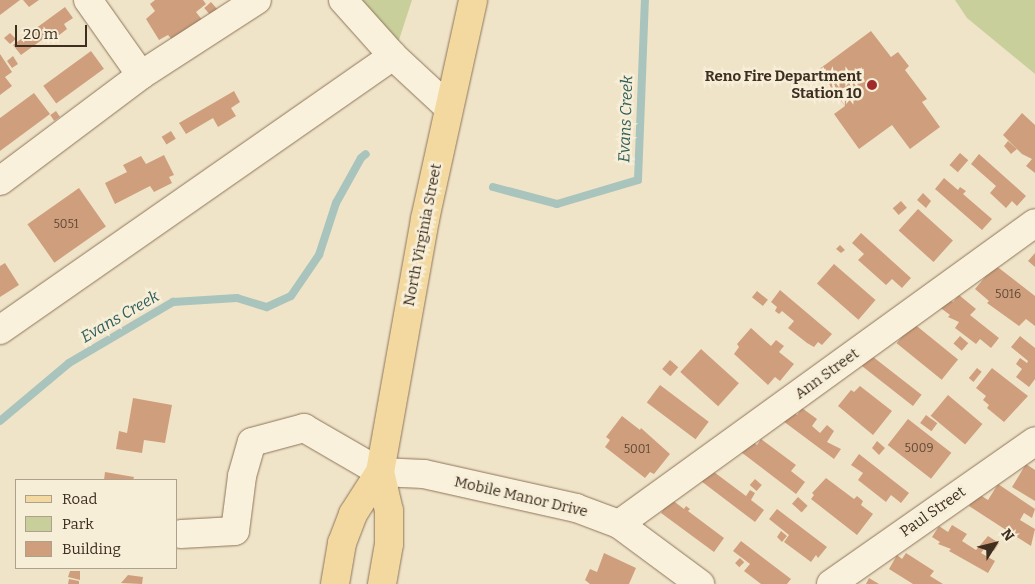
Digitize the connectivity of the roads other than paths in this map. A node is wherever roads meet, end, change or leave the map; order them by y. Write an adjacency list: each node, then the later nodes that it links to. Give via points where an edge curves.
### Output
1 (88, 0): 6 (street)
2 (257, 0): 6 (street)
3 (343, 0): 5 (street)
4 (473, 0): 7 (main road, North Virginia Street)
5 (393, 56): 7 (street); 10 (street)
6 (140, 75): 8 (street)
7 (448, 107): 12 (main road, North Virginia Street)
8 (0, 181)
9 (1035, 222): 13 (street, Ann Street)
10 (0, 330)
11 (1035, 441): 18 (street, Paul Street)
12 (380, 472): 13 (street, Mobile Manor Drive, via 424,474 576,508); 14 (street, via 304,428 252,442 242,476 235,531); 15 (main road, North Virginia Street, via 353,514 342,543); 16 (main road, North Virginia Street, via 389,511 389,544)
13 (618, 524): 17 (street, Mobile Manor Drive)
14 (181, 534)
15 (335, 584)
16 (382, 584)
17 (700, 584)
18 (832, 584)

